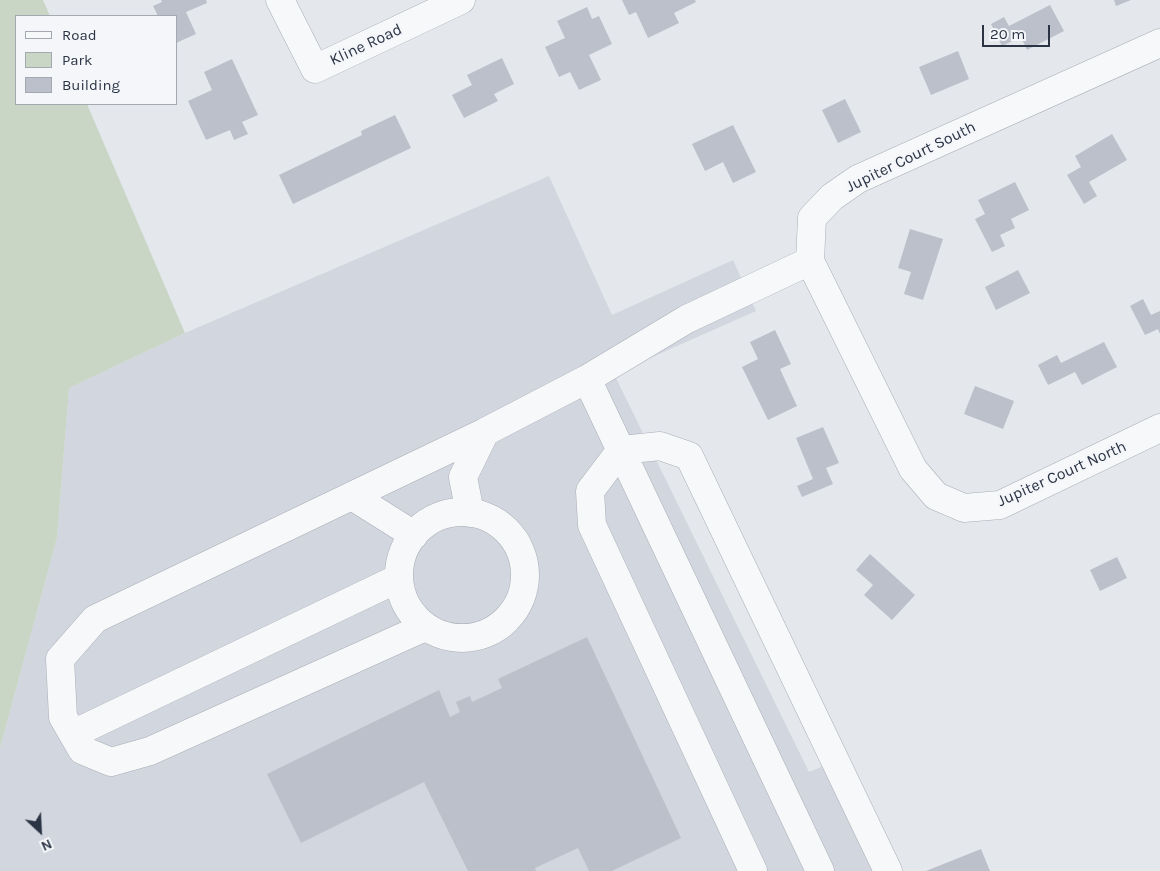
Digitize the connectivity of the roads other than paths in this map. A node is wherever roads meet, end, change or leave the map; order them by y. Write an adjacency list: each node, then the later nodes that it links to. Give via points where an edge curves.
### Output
1 (280, 0): 2 (street, Kline Road, via 315,69)
2 (461, 0)
3 (1160, 43): 4 (street, Jupiter Court South, via 858,179 832,197 812,218)
4 (810, 261): 5 (street, Jupiter Court South); 6 (street, via 687,319)
5 (861, 364): 7 (street, Jupiter Court North, via 913,469 936,496 964,508 1000,505)
6 (587, 379): 8 (street); 9 (street)
7 (1160, 428)
8 (485, 432): 10 (street); 11 (street, via 463,477)
9 (621, 450): 16 (street, via 590,491 592,525); 17 (street); 18 (street, via 660,446 689,456)
10 (352, 496): 12 (street); 15 (street, via 95,619 60,659 62,717)
11 (470, 513): 12 (street, via 449,514 430,521); 14 (street, via 490,519 507,531 519,548 525,568 524,588 516,608 502,624 485,634 464,639 443,636)
12 (414, 535): 13 (street, via 400,562)
13 (399, 578): 14 (street, via 411,614); 15 (street)
14 (425, 627): 15 (street, via 150,752 111,762 82,750)
15 (73, 734)
16 (753, 871)
17 (820, 871)
18 (888, 871)

